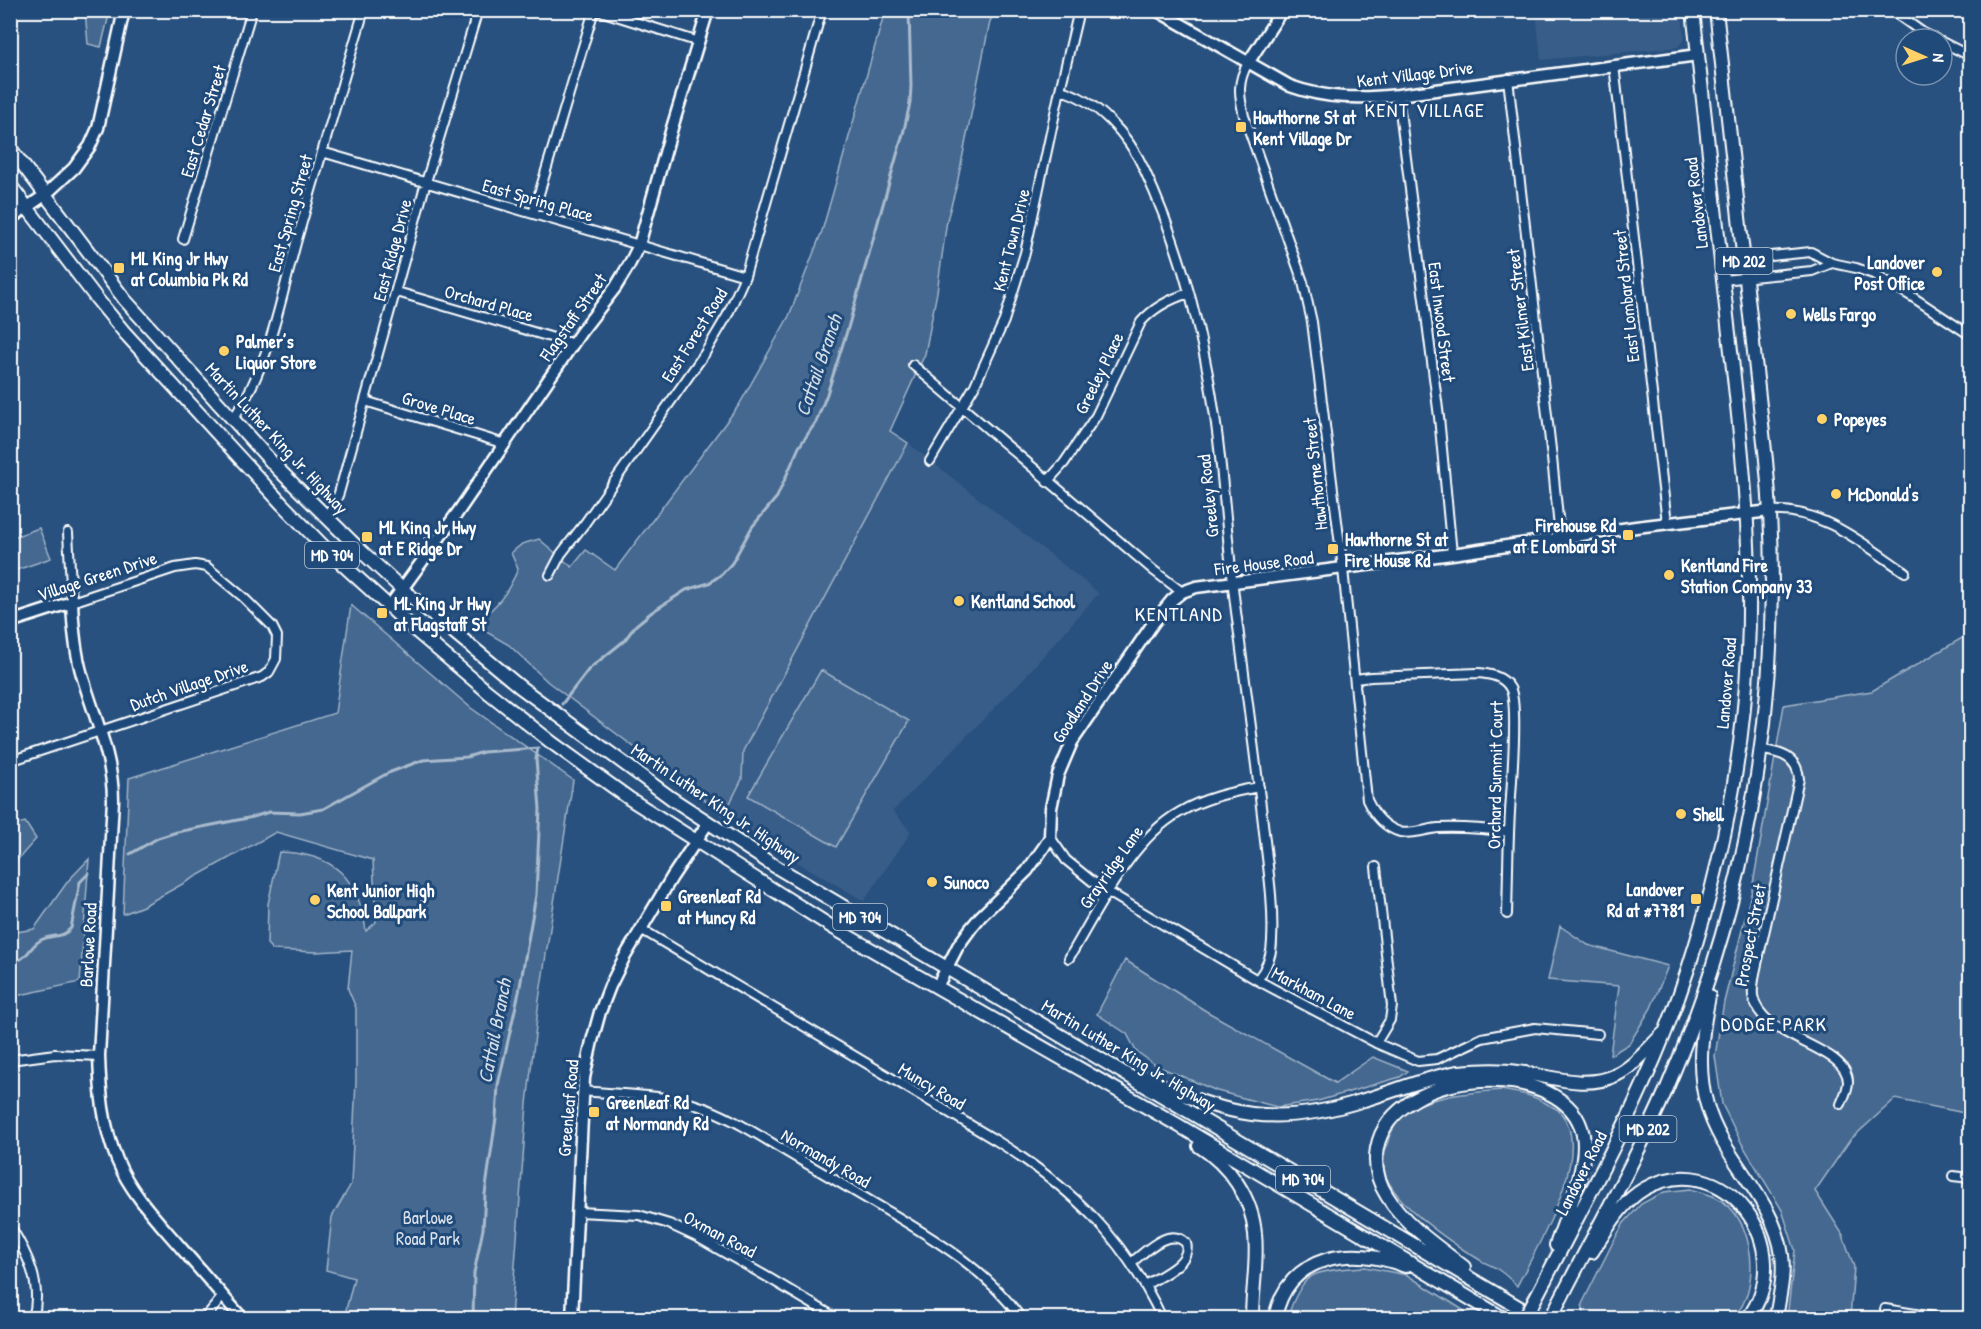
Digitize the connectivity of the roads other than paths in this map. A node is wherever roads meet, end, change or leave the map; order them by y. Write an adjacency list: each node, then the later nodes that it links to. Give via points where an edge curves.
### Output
1 (124, 10): 28 (street, via 93,140 80,161)
2 (252, 10): 32 (street, East Cedar Street)
3 (364, 10): 25 (street, East Spring Street)
4 (478, 10): 26 (street, East Ridge Drive)
5 (596, 10): 15 (street); 30 (street)
6 (708, 10): 15 (street, Flagstaff Street)
7 (822, 10): 37 (street, East Forest Road)
8 (1079, 10): 22 (street, Kent Town Drive)
9 (1156, 10): 19 (street, Kent Village Drive)
10 (1282, 10): 19 (street, Hawthorne Street)
11 (1693, 10): 17 (main road, Landover Road / MD 202)
12 (1716, 10): 34 (main road, MD 202)
13 (1891, 10): 14 (street)
14 (1915, 27)
15 (699, 42): 33 (street, Flagstaff Street)
16 (1954, 48): 18 (street)
17 (1698, 55): 20 (street, Kent Village Drive); 35 (main road, Landover Road / MD 202)
18 (1971, 56)
19 (1248, 63): 23 (street, Kent Village Drive, via 1311,94 1350,99); 59 (street, Hawthorne Street, via 1239,84 1244,116 1305,290 1312,322)
20 (1614, 65): 21 (street, Kent Village Drive); 54 (street, East Lombard Street)
21 (1508, 79): 23 (street, Kent Village Drive); 56 (street, East Kilmer Street)
22 (1059, 90): 41 (street, Greeley Road, via 1079,96 1129,144 1154,192); 46 (street, Kent Town Drive, via 1034,217 1015,287 990,353)
23 (1398, 95): 57 (street, East Inwood Street, via 1439,417)
24 (10, 148): 28 (main road, Martin Luther King Jr. Highway / MD 704)
25 (322, 152): 26 (street, East Spring Place); 47 (street, East Spring Street, via 263,362)
26 (426, 182): 30 (street, East Spring Place); 40 (street, East Ridge Drive)
27 (10, 185): 29 (main road, Martin Luther King Jr. Highway / MD 704)
28 (45, 195): 29 (street); 47 (main road, Martin Luther King Jr. Highway / MD 704, via 125,300)
29 (27, 208): 31 (street); 66 (main road, Martin Luther King Jr. Highway / MD 704, via 125,333 283,505)
30 (533, 214): 33 (street, East Spring Place)
31 (10, 219)
32 (183, 239)
33 (639, 245): 37 (street, East Spring Place); 43 (street, Flagstaff Street, via 615,288)
34 (1743, 258): 35 (street); 36 (street, via 1811,252); 38 (main road, MD 202)
35 (1721, 261): 39 (main road, Landover Road / MD 202)
36 (1832, 263): 38 (street, via 1812,271); 42 (street, via 1876,275)
37 (745, 276): 61 (street, East Forest Road, via 705,353 561,554)
38 (1746, 278): 39 (street); 51 (main road, MD 202)
39 (1723, 280): 52 (main road, Landover Road / MD 202)
40 (397, 292): 43 (street, Orchard Place); 45 (street, East Ridge Drive)
41 (1189, 293): 50 (street, Greeley Place, via 1162,304 1142,322 1096,416); 62 (street, Greeley Road, via 1208,374)
42 (1971, 335)
43 (574, 344): 48 (street, Flagstaff Street)
44 (913, 366): 46 (street)
45 (365, 401): 48 (street, Grove Place); 53 (street, East Ridge Drive, via 337,499)
46 (961, 407): 49 (street, Kent Town Drive); 50 (street)
47 (233, 419): 53 (main road, Martin Luther King Jr. Highway / MD 704)
48 (505, 444): 63 (street, Flagstaff Street)
49 (930, 461)
50 (1047, 482): 64 (street)
51 (1770, 511): 52 (street, Fire House Road); 60 (street, via 1799,512 1822,521); 71 (main road, MD 202, via 1772,626)
52 (1748, 513): 54 (street, Fire House Road); 70 (main road, Landover Road / MD 202, via 1748,654)
53 (326, 517): 63 (main road, Martin Luther King Jr. Highway / MD 704)
54 (1667, 523): 56 (street, Fire House Road)
55 (68, 533): 65 (street, Barlowe Road)
56 (1560, 538): 57 (street, Fire House Road)
57 (1452, 554): 59 (street, Fire House Road)
58 (195, 565): 65 (street, Village Green Drive, via 161,572); 69 (street, Dutch Village Drive, via 210,568 272,626 278,641 274,664 262,677)
59 (1343, 569): 62 (street, Fire House Road); 68 (street, Hawthorne Street)
60 (1905, 572)
61 (550, 575)
62 (1232, 583): 64 (street, Fire House Road); 73 (street, Greeley Road)
63 (402, 589): 66 (street, Flagstaff Street); 74 (main road, Martin Luther King Jr. Highway / MD 704, via 520,687)
64 (1182, 592): 76 (street, Goodland Drive, via 1154,622 1072,742 1056,783)
65 (72, 602): 67 (street, Village Green Drive); 69 (street, Barlowe Road, via 76,652)
66 (389, 607): 77 (main road, Martin Luther King Jr. Highway / MD 704, via 551,742 630,800)
67 (10, 622)
68 (1355, 679): 75 (street, Hawthorne Street, via 1367,800 1385,824 1402,833 1438,828); 75 (street, Orchard Summit Court, via 1478,673 1502,679 1511,689 1514,704)
69 (100, 731): 72 (street, Dutch Village Drive); 90 (street, Barlowe Road, via 113,800)
70 (1739, 747): 71 (main road); 87 (main road, Landover Road / MD 202, via 1710,894)
71 (1761, 750): 83 (main road, MD 202, via 1740,865); 95 (street, Prospect Street, via 1781,753 1790,759 1797,767 1799,779 1753,997 1768,1021 1840,1064 1848,1078)
72 (10, 761)
73 (1259, 787): 79 (street, Grayridge Lane, via 1214,796 1179,812 1142,845); 85 (street, Greeley Road, via 1272,942 1268,964)
74 (708, 823): 77 (street, Greenleaf Road); 84 (main road, Martin Luther King Jr. Highway / MD 704)
75 (1509, 832): 80 (street, Orchard Summit Court)
76 (1050, 837): 79 (street, Markham Lane, via 1078,871); 84 (street, via 1027,872 976,922)
77 (696, 841): 81 (street, Greenleaf Road); 86 (main road, Martin Luther King Jr. Highway / MD 704, via 832,927)
78 (1376, 867): 89 (street, via 1392,1006 1390,1020)
79 (1108, 892): 82 (street, Grayridge Lane); 85 (street, Markham Lane)
80 (1507, 914)
81 (641, 929): 93 (street, Greenleaf Road, via 600,1012); 100 (street, Muncy Road, via 1051,1177 1094,1216)
82 (1069, 958)
83 (1716, 958): 104 (main road, MD 202, via 1660,1104); 122 (main road, via 1702,1039 1703,1092 1720,1138 1775,1227 1783,1267)
84 (947, 968): 86 (street); 91 (main road, Martin Luther King Jr. Highway / MD 704)
85 (1257, 980): 89 (street, Markham Lane)
86 (937, 987): 94 (main road, Martin Luther King Jr. Highway / MD 704)
87 (1667, 1030): 91 (main road, via 1627,1068 1605,1079 1581,1082 1509,1071 1471,1071 1441,1076 1323,1112 1295,1116 1262,1116 1223,1108); 101 (main road, Landover Road / MD 202, via 1631,1114)
88 (1598, 1034): 89 (street, Markham Lane, via 1534,1028 1482,1038 1437,1059 1418,1061)
89 (1376, 1043)
90 (99, 1056): 92 (street, via 55,1054); 105 (street, Barlowe Road, via 103,1109 118,1162 151,1215)
91 (1100, 1059): 106 (main road, Martin Luther King Jr. Highway / MD 704)
92 (10, 1060)
93 (584, 1091): 98 (street, Greenleaf Road); 113 (street, Normandy Road, via 685,1102 736,1124 952,1251 983,1275)
94 (1123, 1095): 102 (main road, Martin Luther King Jr. Highway / MD 704); 115 (main road, via 1207,1152 1239,1187 1255,1234)
95 (1841, 1104)
96 (1953, 1176): 97 (street)
97 (1971, 1178)
98 (578, 1212): 111 (street, Greenleaf Road); 112 (street, Oxman Road, via 639,1215 669,1224)
99 (10, 1226): 108 (street, via 31,1264 36,1301)
100 (1131, 1263): 103 (street, Muncy Road); 103 (street, via 1168,1237 1186,1243 1183,1260)
101 (1545, 1280): 106 (main road, via 1583,1162 1583,1134 1572,1111 1544,1091 1501,1082 1455,1084 1418,1097 1397,1111 1383,1131 1376,1153 1380,1184 1397,1209 1422,1233); 118 (main road, Landover Road / MD 202, bridge)
102 (1442, 1281): 116 (main road, via 1374,1256 1330,1258 1295,1278 1283,1295); 117 (main road, Martin Luther King Jr. Highway / MD 704)
103 (1145, 1285): 114 (street, Muncy Road)
104 (1563, 1293): 120 (main road, MD 202); 121 (main road, via 1638,1193 1666,1181 1692,1179 1732,1196 1746,1209 1760,1233 1765,1251 1765,1279)
105 (223, 1296): 109 (street); 110 (street, Barlowe Road)
106 (1505, 1299): 119 (main road, Martin Luther King Jr. Highway / MD 704)
107 (1885, 1309): 123 (street)
108 (33, 1318)
109 (205, 1318)
110 (242, 1318)
111 (572, 1318)
112 (836, 1318)
113 (1021, 1318)
114 (1162, 1318)
115 (1252, 1318)
116 (1275, 1318)
117 (1503, 1318)
118 (1525, 1318)
119 (1537, 1318)
120 (1551, 1318)
121 (1748, 1318)
122 (1776, 1318)
123 (1940, 1318)

